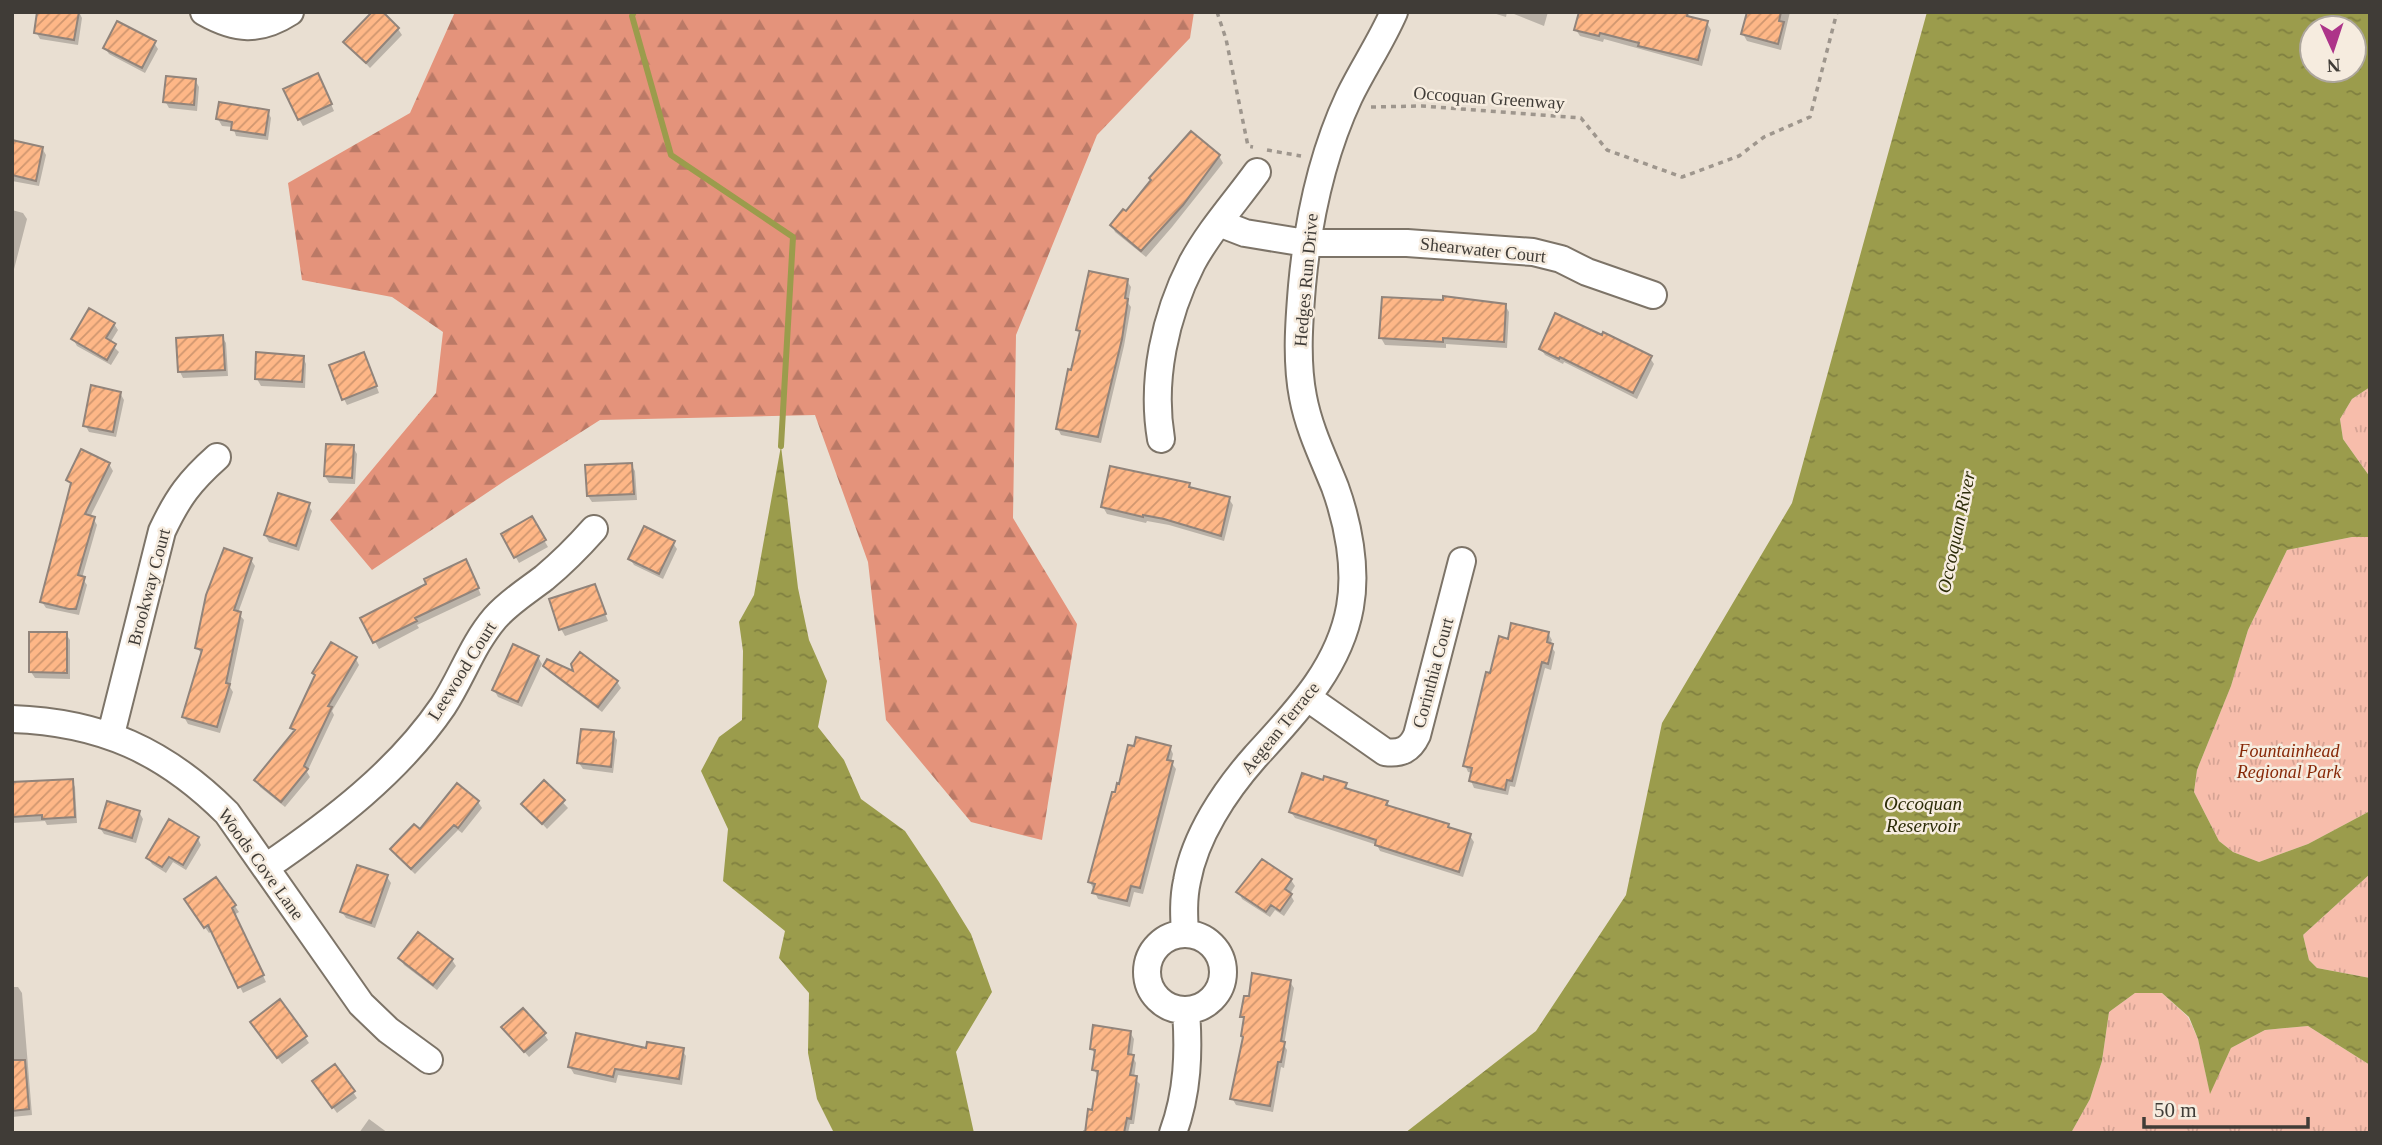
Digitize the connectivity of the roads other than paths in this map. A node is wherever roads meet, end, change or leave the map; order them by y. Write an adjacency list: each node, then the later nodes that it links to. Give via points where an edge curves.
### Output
1 (204, 12): 2 (street, via 244,27 260,27)
2 (290, 12)
3 (1394, 12): 6 (street, Hedges Run Drive, via 1330,142)
4 (1257, 172): 5 (street)
5 (1219, 223): 6 (street, Shearwater Court, via 1245,233); 9 (street, via 1188,272 1166,336 1157,388)
6 (1306, 243): 7 (street, Shearwater Court, via 1407,243 1534,252); 8 (street, Hedges Run Drive, via 1299,358)
7 (1653, 295)
8 (1303, 397): 13 (street, Aegean Terrace, via 1336,489 1351,558 1350,608 1338,643)
9 (1161, 439)
10 (217, 457): 15 (street, Brookway Court, via 191,480 162,531)
11 (594, 529): 16 (street, Leewood Court, via 573,553 496,617 477,641 445,703 412,746 359,797)
12 (1462, 561): 13 (street, Corinthia Court, via 1417,734 1407,749 1385,752)
13 (1308, 698): 17 (street, Aegean Terrace, via 1231,788 1204,832 1186,882)
14 (12, 719): 15 (street, Woods Cove Lane)
15 (111, 734): 16 (street, Woods Cove Lane, via 177,768 206,792)
16 (266, 867): 19 (street, Woods Cove Lane, via 361,1004)
17 (1185, 934): 18 (street, via 1210,943 1223,968 1217,993 1208,1003); 18 (street, via 1162,943 1147,968 1147,979 1160,1001)
18 (1186, 1010): 20 (street, via 1186,1084)
19 (429, 1060)
20 (1173, 1133)

